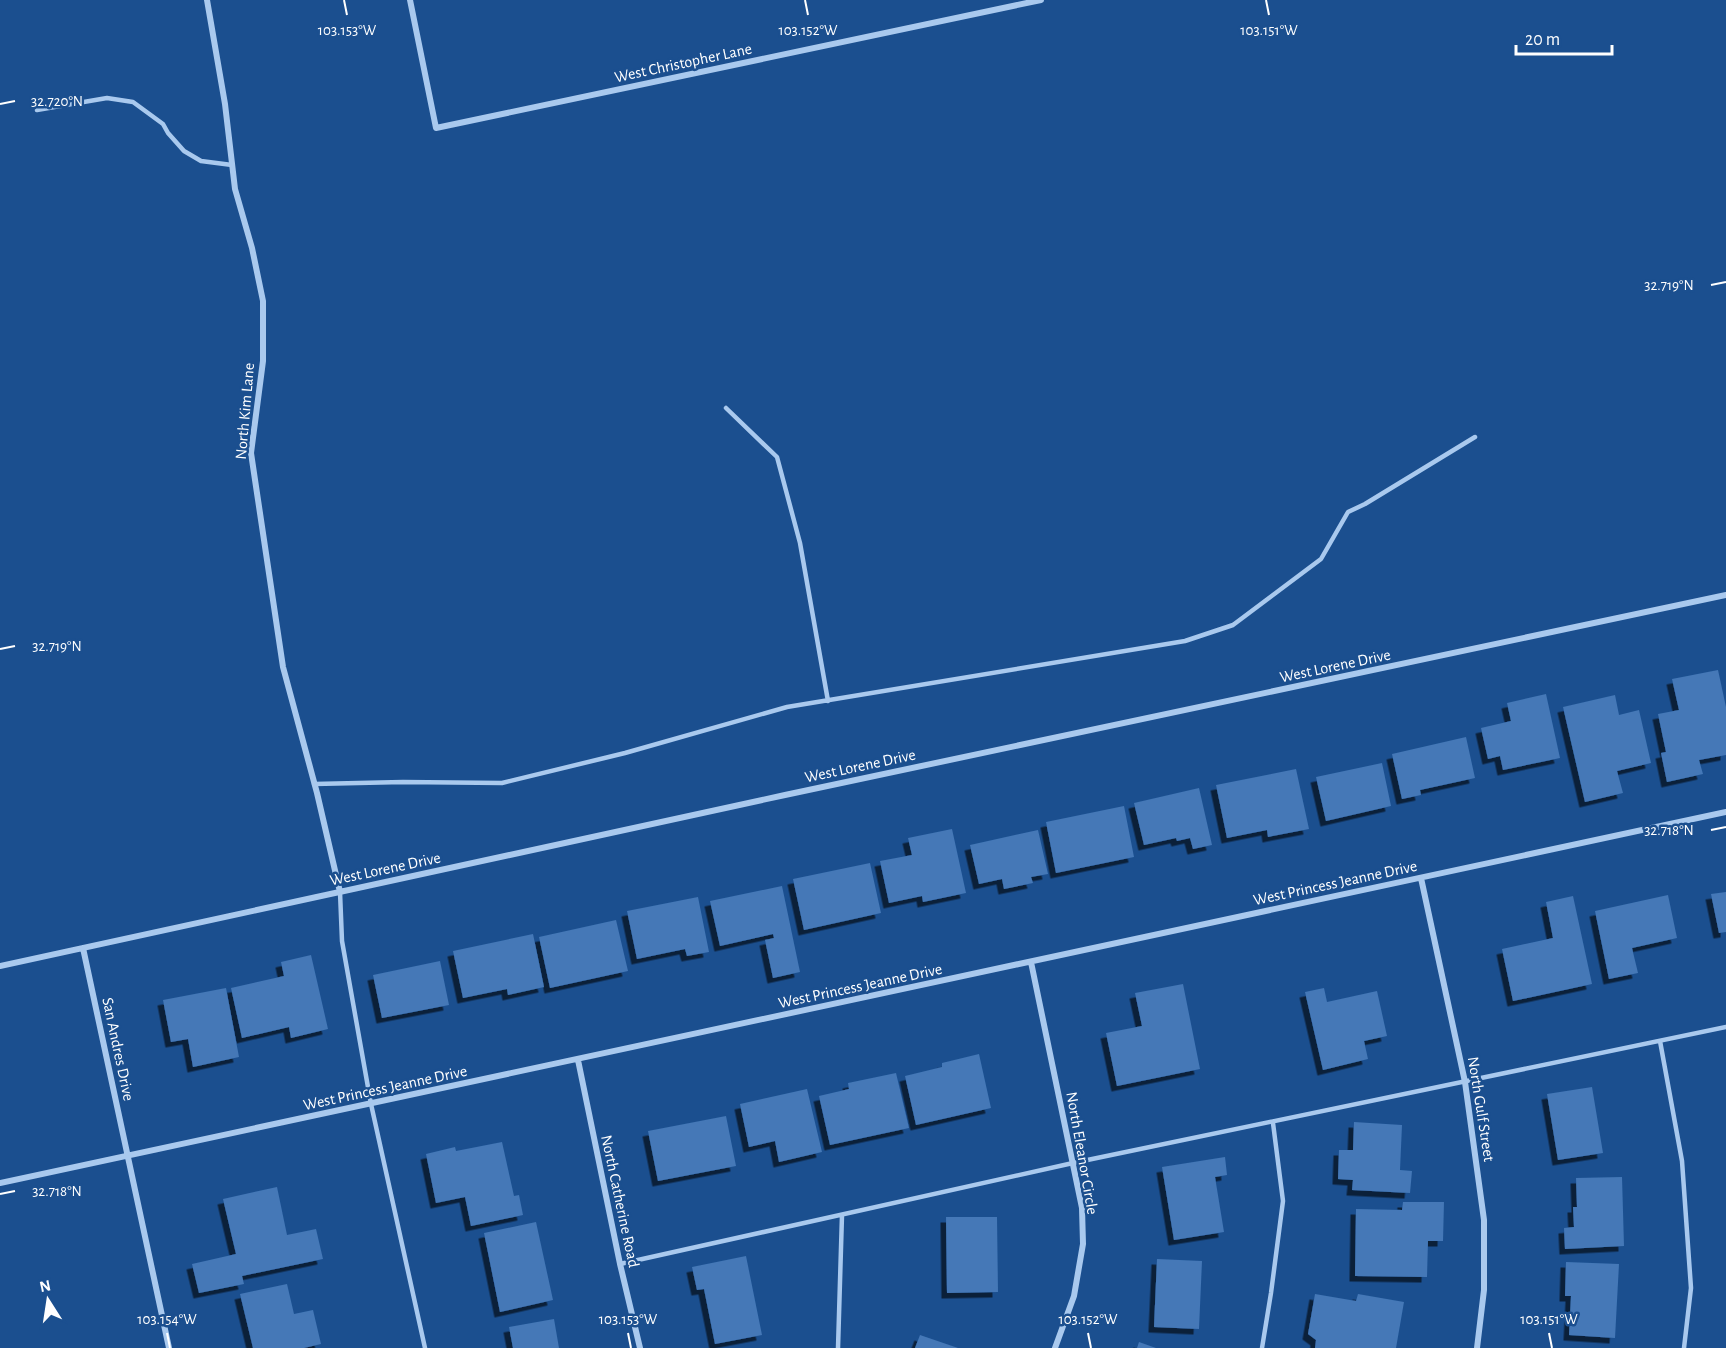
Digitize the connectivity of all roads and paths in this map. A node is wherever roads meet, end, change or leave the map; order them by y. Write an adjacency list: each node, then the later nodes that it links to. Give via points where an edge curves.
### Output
1 (207, 0): 5 (street, North Kim Lane)
2 (410, 0): 3 (street, West Christopher Lane, via 436,128)
3 (1041, 0)
4 (37, 110): 5 (lane, via 107,98 133,102 162,124 184,151 201,161)
5 (232, 165): 10 (street, North Kim Lane, via 263,301 262,361 251,453 283,667)
6 (726, 408): 9 (lane, via 777,457 800,543)
7 (1475, 437): 9 (lane, via 1348,512 1321,560 1233,625 1185,641)
8 (1726, 595): 13 (street, West Lorene Drive)
9 (828, 701): 10 (lane, via 787,707 502,783)
10 (314, 784): 13 (street, North Kim Lane)
11 (1726, 812): 12 (street, West Princess Jeanne Drive)
12 (1421, 878): 15 (street, West Princess Jeanne Drive); 20 (street, North Gulf Street)
13 (339, 892): 14 (street, West Lorene Drive); 21 (lane, via 342,941)
14 (83, 948): 16 (street, West Lorene Drive); 23 (street, San Andres Drive)
15 (1031, 962): 19 (street, West Princess Jeanne Drive); 24 (street, North Eleanor Circle)
16 (0, 966)
17 (1726, 1027): 18 (lane)
18 (1660, 1041): 20 (lane); 35 (lane, via 1683,1173 1691,1288)
19 (578, 1060): 21 (street, West Princess Jeanne Drive); 27 (street, North Catherine Road)
20 (1465, 1082): 22 (lane); 34 (street, North Gulf Street, via 1484,1220 1484,1290)
21 (371, 1104): 23 (street, West Princess Jeanne Drive); 29 (lane)
22 (1273, 1123): 24 (lane); 33 (lane, via 1283,1201)
23 (128, 1155): 25 (street, West Princess Jeanne Drive); 28 (street, San Andres Drive)
24 (1073, 1164): 26 (lane); 32 (street, North Eleanor Circle, via 1082,1208 1083,1244 1074,1296)
25 (0, 1183)
26 (842, 1215): 27 (lane); 31 (lane)
27 (620, 1264): 30 (street, North Catherine Road)
28 (169, 1348)
29 (425, 1348)
30 (640, 1348)
31 (838, 1348)
32 (1055, 1348)
33 (1263, 1348)
34 (1477, 1348)
35 (1684, 1348)

